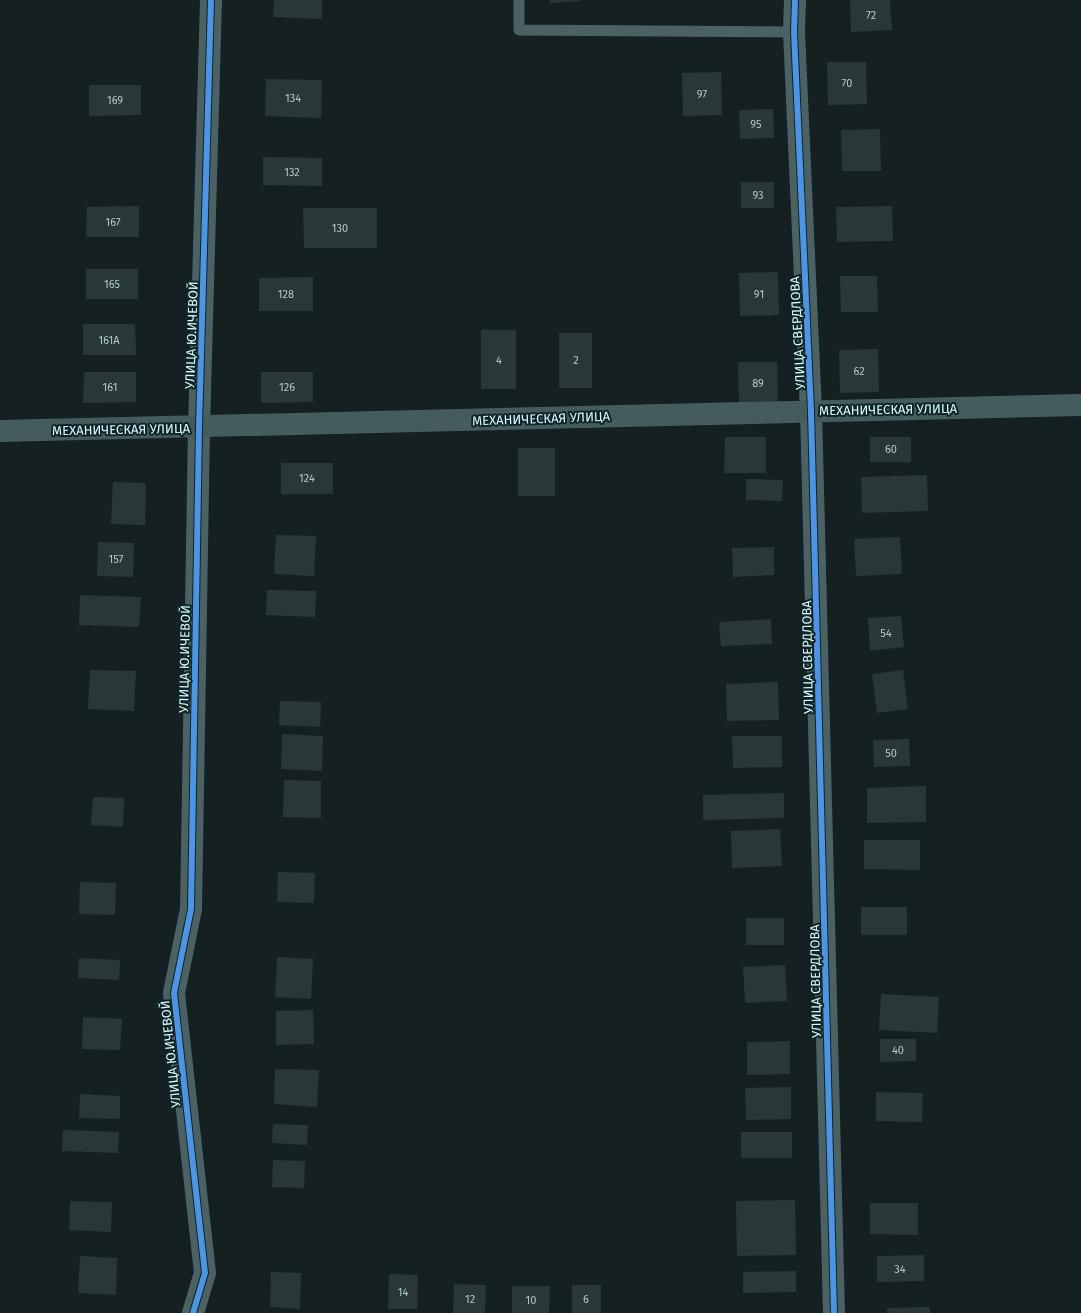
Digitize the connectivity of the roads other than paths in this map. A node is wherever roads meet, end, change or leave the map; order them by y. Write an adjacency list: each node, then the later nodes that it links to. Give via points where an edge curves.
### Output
1 (211, 0): 7 (street, УЛИЦА Ю.ИЧЕВОЙ)
2 (519, 0): 4 (lane, via 519,30)
3 (795, 0): 4 (street, УЛИЦА СВЕРДЛОВА)
4 (794, 32): 6 (street, УЛИЦА СВЕРДЛОВА)
5 (1081, 404): 6 (street, МЕХАНИЧЕСКАЯ УЛИЦА)
6 (811, 411): 7 (street, МЕХАНИЧЕСКАЯ УЛИЦА); 10 (street, УЛИЦА СВЕРДЛОВА)
7 (200, 427): 8 (street, МЕХАНИЧЕСКАЯ УЛИЦА); 9 (street, УЛИЦА Ю.ИЧЕВОЙ, via 191,909 174,993 205,1273)
8 (0, 431)
9 (193, 1313)
10 (832, 1313)

